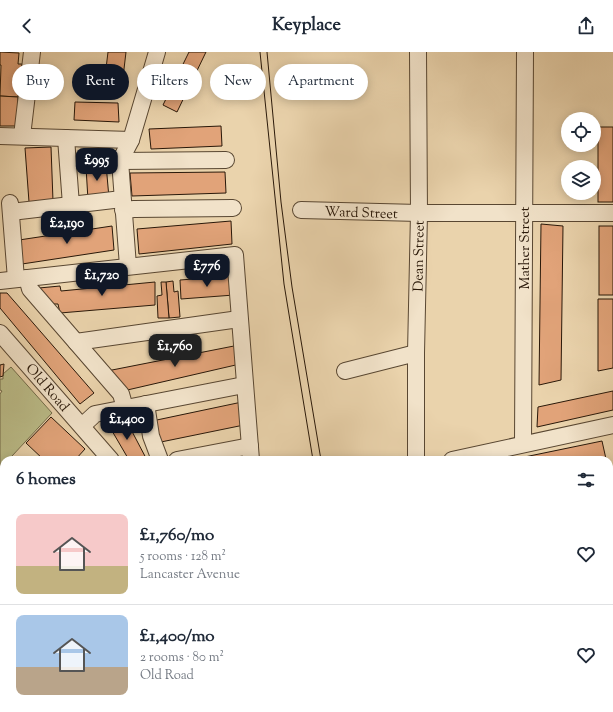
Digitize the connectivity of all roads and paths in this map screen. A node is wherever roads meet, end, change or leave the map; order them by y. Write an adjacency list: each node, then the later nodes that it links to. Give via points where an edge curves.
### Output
1 (32, 52): 6 (street)
2 (157, 52): 8 (street)
3 (418, 52): 15 (street, Dean Street)
4 (525, 52): 16 (street, Mather Street)
5 (0, 136): 6 (street)
6 (22, 136): 7 (street)
7 (66, 138): 8 (street); 11 (street)
8 (131, 140): 10 (street)
9 (226, 160): 10 (street)
10 (120, 161): 12 (street)
11 (71, 205): 12 (street); 19 (street, via 10,207)
12 (123, 205): 13 (street, via 134,209); 18 (street)
13 (233, 208)
14 (301, 210): 15 (street, Ward Street)
15 (419, 213): 16 (street, Ward Street); 24 (street, Dean Street)
16 (524, 213): 17 (street, Ward Street); 31 (street, Mather Street)
17 (613, 213)
18 (128, 266): 19 (street); 21 (street, via 234,255)
19 (22, 279): 20 (street); 23 (street)
20 (0, 281)
21 (239, 319): 23 (street); 26 (street)
22 (0, 333): 29 (street, Old Road)
23 (76, 342): 28 (street, via 121,394)
24 (416, 353): 25 (street); 36 (street, Dean Street)
25 (345, 371)
26 (244, 385): 27 (street); 32 (street)
27 (146, 404): 28 (street); 34 (street, via 151,436)
28 (125, 408): 29 (street, via 95,414)
29 (82, 426): 33 (street, Old Road)
30 (613, 427): 31 (street)
31 (523, 444): 37 (street)
32 (250, 453): 35 (street)
33 (108, 456)
34 (158, 456)
35 (219, 456)
36 (416, 456)
37 (470, 456)

